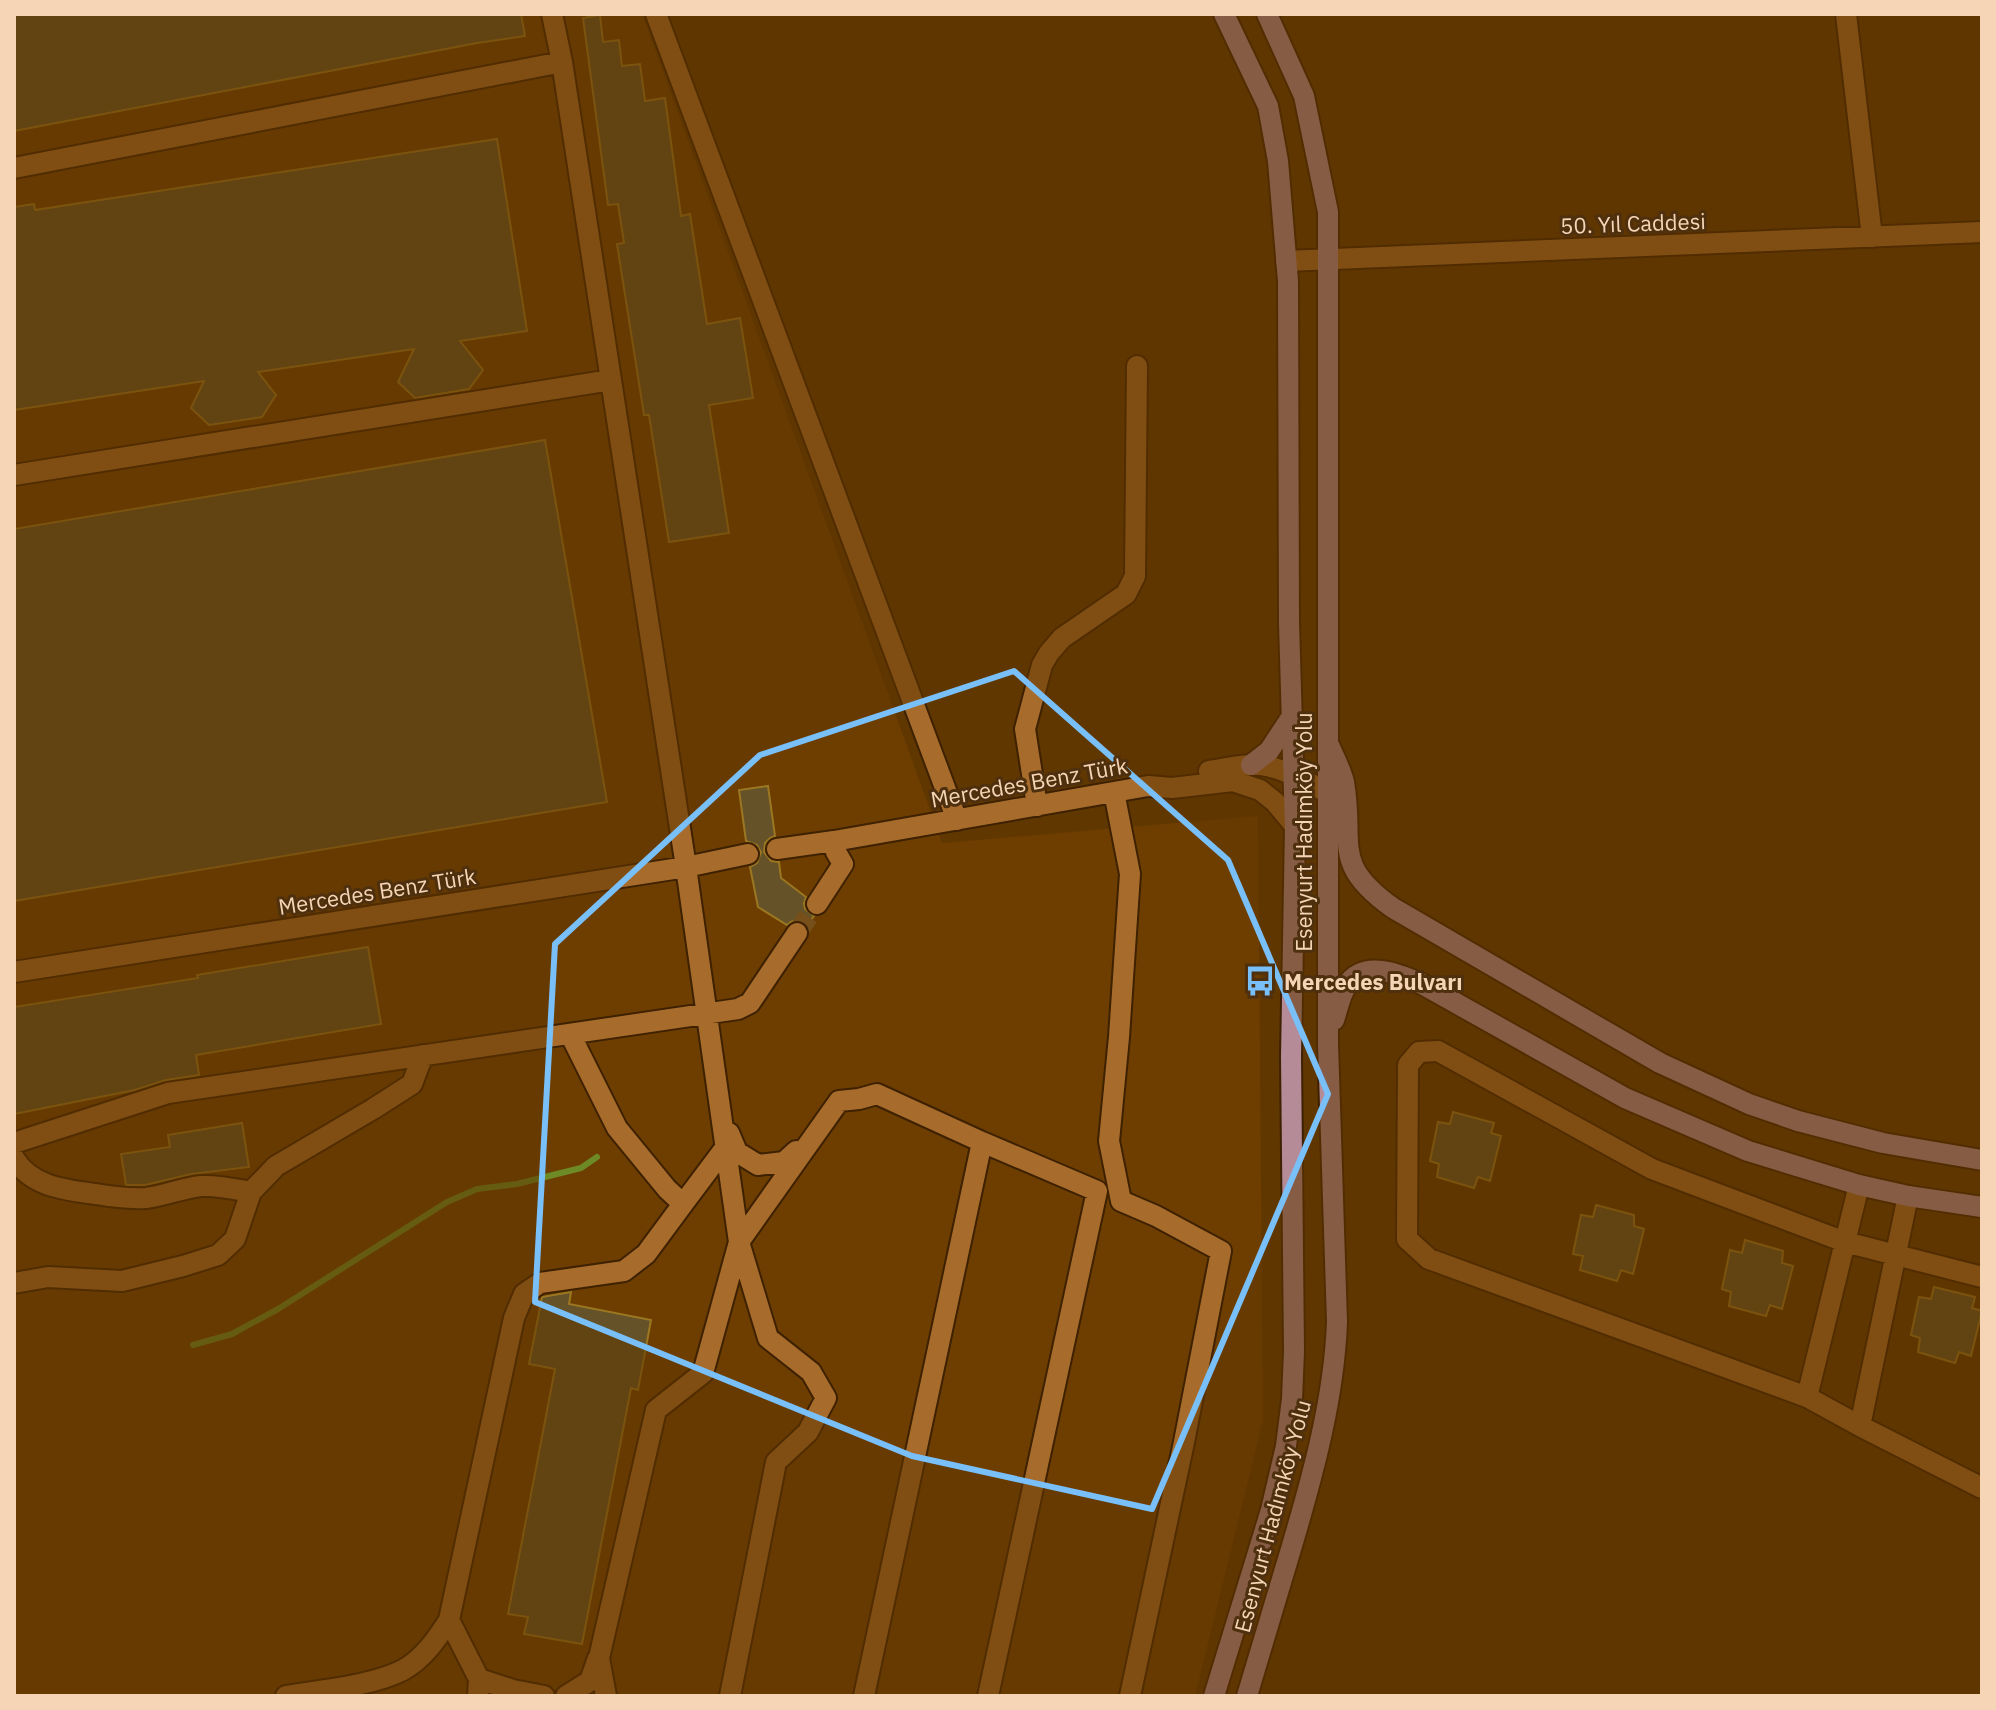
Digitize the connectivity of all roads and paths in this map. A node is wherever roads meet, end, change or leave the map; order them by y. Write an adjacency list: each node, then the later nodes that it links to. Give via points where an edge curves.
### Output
1 (552, 14): 6 (street)
2 (656, 14): 23 (street)
3 (1224, 14): 11 (main road, Esenyurt Hadımköy Yolu, via 1268,106)
4 (1267, 14): 10 (main road, Esenyurt Hadımköy Yolu, via 1304,96 1328,212)
5 (1846, 14): 9 (street)
6 (562, 62): 7 (street); 13 (street)
7 (14, 168)
8 (1982, 232): 9 (street, 50. Yıl Caddesi)
9 (1872, 237): 10 (street, 50. Yıl Caddesi)
10 (1328, 259): 11 (street, 50. Yıl Caddesi); 16 (main road, Esenyurt Hadımköy Yolu)
11 (1286, 261): 15 (main road, Esenyurt Hadımköy Yolu)
12 (1137, 366): 22 (street, via 1135,576 1126,594 1062,638 1042,665 1025,729)
13 (611, 380): 14 (street); 28 (street)
14 (14, 475)
15 (1292, 716): 17 (main road, via 1269,751); 18 (main road, Esenyurt Hadımköy Yolu)
16 (1327, 739): 21 (main road, Esenyurt Hadımköy Yolu); 42 (main road, via 1344,782 1353,867 1393,908 1705,1086 1798,1121)
17 (1251, 765): 18 (street, Mercedes Benz Türk); 19 (street, Mercedes Benz Türk, via 1163,778)
18 (1293, 775): 21 (street, Mercedes Benz Türk); 24 (main road, Esenyurt Hadımköy Yolu)
19 (1148, 786): 20 (street, Mercedes Benz Türk); 24 (street, Mercedes Benz Türk, via 1233,781 1260,790)
20 (1114, 792): 22 (street, Mercedes Benz Türk); 66 (street, via 1130,874 1109,1141 1121,1201 1221,1251)
21 (1327, 792): 34 (main road, Esenyurt Hadımköy Yolu)
22 (1037, 806): 23 (street, Mercedes Benz Türk)
23 (957, 820): 25 (street, Mercedes Benz Türk)
24 (1295, 826): 67 (main road, Esenyurt Hadımköy Yolu, via 1292,1399 1271,1510)
25 (834, 841): 26 (street, Mercedes Benz Türk); 29 (street, via 843,864)
26 (777, 849)
27 (748, 854): 28 (street, Mercedes Benz Türk)
28 (686, 867): 31 (street, Mercedes Benz Türk); 32 (street)
29 (817, 904)
30 (797, 933): 32 (street, via 750,1003)
31 (14, 972)
32 (706, 1014): 33 (street); 36 (street)
33 (570, 1034): 35 (street); 46 (street, via 617,1128)
34 (1328, 1044): 43 (main road, via 1340,1000 1355,975 1392,973 1422,984 1625,1098 1748,1151); 68 (main road, Esenyurt Hadımköy Yolu, via 1336,1354 1308,1493)
35 (423, 1055): 39 (street, via 168,1093); 44 (street, via 412,1084 276,1166)
36 (721, 1115): 37 (street, via 737,1152 758,1165 784,1162); 40 (street)
37 (815, 1132): 38 (street, via 839,1101 877,1094); 48 (street)
38 (982, 1142): 64 (street); 65 (street, via 1097,1191)
39 (14, 1143)
40 (725, 1148): 46 (street); 48 (street)
41 (14, 1158): 44 (street, via 28,1174 61,1189 128,1199 201,1186)
42 (1982, 1160)
43 (1859, 1185): 45 (main road); 49 (street)
44 (251, 1192): 52 (street, via 235,1239 218,1255 122,1281 48,1277)
45 (1908, 1196): 47 (main road); 50 (street)
46 (683, 1204): 56 (street, via 646,1254 624,1271 540,1283 524,1294 514,1318)
47 (1982, 1207)
48 (739, 1242): 57 (street, via 703,1373 656,1410); 63 (street, via 768,1338 811,1372 826,1398 808,1432 776,1462)
49 (1845, 1242): 50 (street); 53 (street); 53 (street, via 1652,1169 1438,1051 1419,1052 1408,1065 1407,1239 1429,1259)
50 (1895, 1255): 51 (street); 54 (street)
51 (1982, 1277)
52 (14, 1283)
53 (1807, 1397): 54 (street)
54 (1860, 1426): 55 (street)
55 (1982, 1488)
56 (449, 1620): 58 (street); 59 (street, via 430,1648 404,1670 369,1682)
57 (599, 1658): 61 (street, via 590,1681); 62 (street)
58 (478, 1688): 60 (street)
59 (286, 1696)
60 (544, 1696)
61 (566, 1696)
62 (606, 1696)
63 (730, 1696)
64 (864, 1696)
65 (988, 1696)
66 (1130, 1696)
67 (1214, 1696)
68 (1247, 1696)

